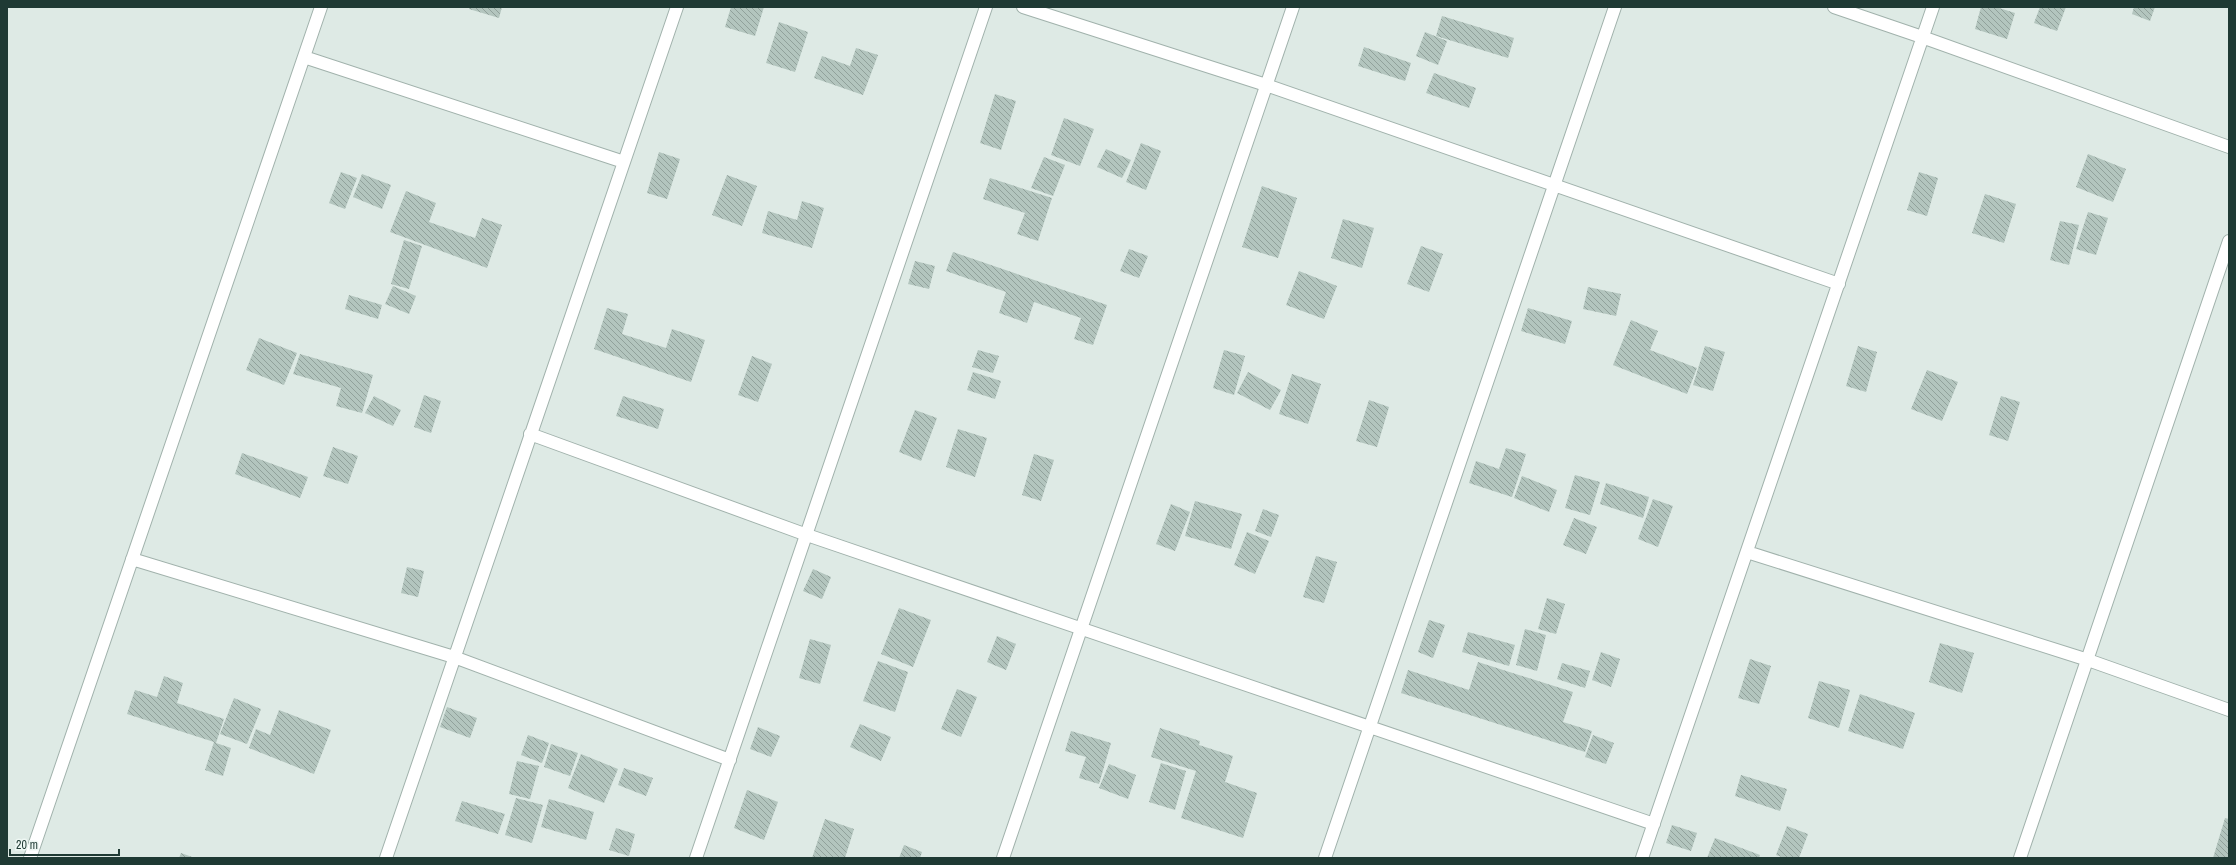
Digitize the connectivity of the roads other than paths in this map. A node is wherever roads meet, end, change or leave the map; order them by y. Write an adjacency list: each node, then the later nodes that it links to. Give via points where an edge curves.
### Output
1 (321, 7): 10 (street)
2 (677, 7): 13 (street)
3 (986, 7): 18 (street)
4 (1023, 7): 11 (street)
5 (1293, 7): 11 (street)
6 (1615, 7): 14 (street)
7 (1834, 7): 9 (street)
8 (1933, 7): 9 (street)
9 (1922, 37): 12 (street); 16 (street)
10 (304, 57): 13 (street); 20 (street)
11 (1266, 85): 14 (street); 21 (street)
12 (2229, 147)
13 (624, 162): 17 (street)
14 (1555, 185): 16 (street); 25 (street)
15 (2229, 241): 23 (street)
16 (1839, 284): 19 (street)
17 (530, 434): 18 (street); 22 (street)
18 (807, 535): 21 (street); 26 (street)
19 (1747, 552): 23 (street); 27 (street)
20 (132, 559): 22 (street); 28 (street)
21 (1081, 629): 25 (street); 31 (street)
22 (454, 657): 26 (street); 29 (street)
23 (2088, 660): 24 (street); 34 (street)
24 (2229, 710)
25 (1370, 728): 27 (street); 32 (street)
26 (730, 760): 30 (street)
27 (1654, 824): 33 (street)
28 (30, 858)
29 (386, 858)
30 (696, 858)
31 (1003, 858)
32 (1325, 858)
33 (1642, 858)
34 (2020, 858)

